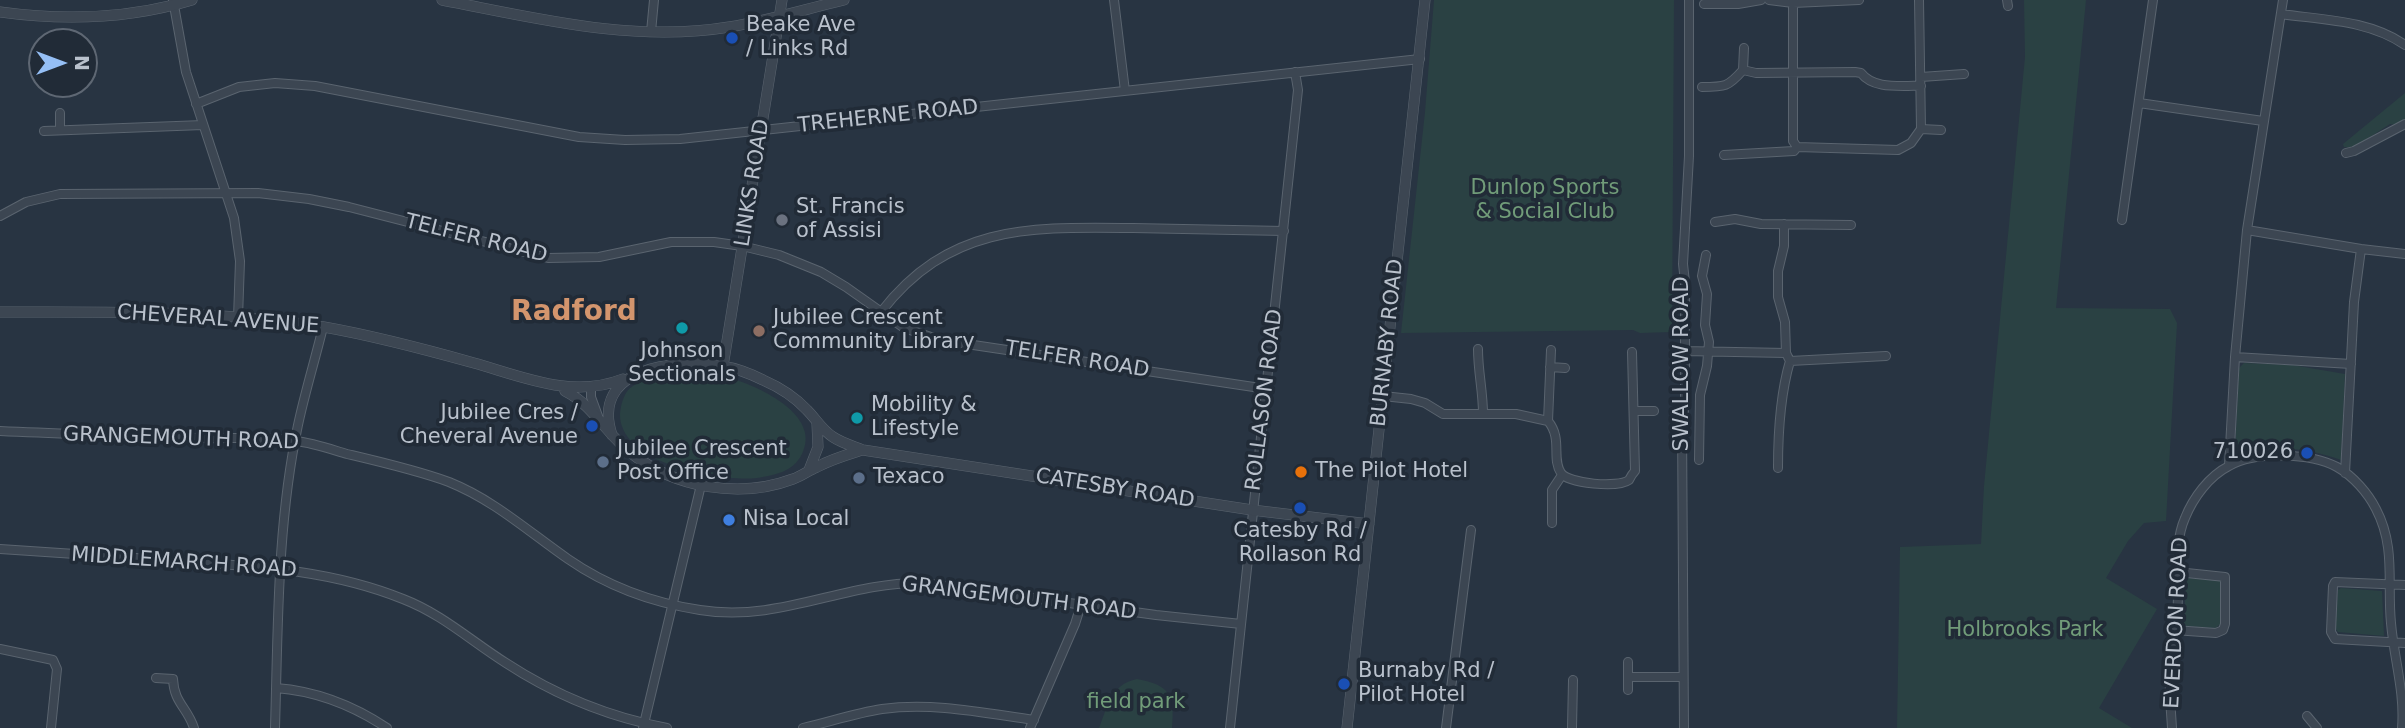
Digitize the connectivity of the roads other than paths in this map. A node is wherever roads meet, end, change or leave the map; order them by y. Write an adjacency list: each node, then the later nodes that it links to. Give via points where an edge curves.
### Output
1 (192, 0): 15 (street)
2 (442, 0): 21 (street, via 572,24)
3 (654, 0): 21 (street)
4 (782, 0): 20 (street, LINKS ROAD)
5 (844, 0): 20 (street)
6 (1114, 0): 31 (street)
7 (1425, 0): 24 (street, BURNABY ROAD)
8 (1689, 0): 64 (street, SWALLOW ROAD)
9 (1761, 0): 16 (street)
10 (1769, 0): 17 (street)
11 (1859, 0): 17 (street)
12 (1919, 0): 29 (street)
13 (2153, 0): 32 (street)
14 (2283, 0): 19 (street)
15 (173, 3): 18 (street, via 131,14 77,18); 33 (street)
16 (1704, 4)
17 (1794, 4): 27 (street)
18 (0, 12)
19 (2281, 14): 22 (street, via 2370,27); 35 (street)
20 (780, 15): 21 (street, via 728,27); 42 (street, LINKS ROAD)
21 (651, 32)
22 (2405, 45)
23 (1744, 48): 25 (street)
24 (1420, 59): 26 (street, TREHERNE ROAD); 78 (street, BURNABY ROAD)
25 (1744, 70): 27 (street); 30 (street, via 1726,87)
26 (1295, 72): 31 (street, TREHERNE ROAD); 53 (street, ROLLASON ROAD, via 1298,90)
27 (1793, 73): 29 (street, via 1854,72 1883,85); 43 (street, via 1793,141)
28 (1964, 74): 29 (street)
29 (1921, 81): 39 (street)
30 (1702, 87)
31 (1125, 91): 42 (street, TREHERNE ROAD)
32 (2139, 103): 35 (street); 48 (street)
33 (196, 104): 37 (street); 42 (street, TREHERNE ROAD, via 239,87 275,83 315,86 579,137 680,139)
34 (60, 113): 38 (street)
35 (2263, 121): 52 (street)
36 (2405, 124): 44 (street)
37 (203, 125): 38 (street); 46 (street)
38 (60, 130): 41 (street)
39 (1921, 130): 40 (street); 43 (street, via 1898,150)
40 (1941, 130)
41 (44, 131)
42 (761, 132): 54 (street, LINKS ROAD)
43 (1797, 147): 45 (street)
44 (2346, 153)
45 (1724, 155)
46 (227, 192): 47 (street, TELFER ROAD, via 60,194 26,202); 54 (street, TELFER ROAD, via 309,199 548,258 599,257 671,242); 60 (street, via 240,261)
47 (0, 216)
48 (2122, 220)
49 (1715, 222): 50 (street, via 1735,219)
50 (1784, 224): 51 (street); 68 (street, via 1778,296)
51 (1851, 225)
52 (2247, 230): 55 (street); 69 (street)
53 (1284, 231): 59 (street, via 1052,227 1003,233 951,251 910,281); 77 (street, ROLLASON ROAD)
54 (742, 246): 59 (street, TELFER ROAD, via 821,272); 71 (street, LINKS ROAD)
55 (2361, 249): 56 (street); 70 (street)
56 (2405, 254)
57 (1706, 255): 65 (street, via 1702,276)
58 (0, 312): 60 (street, CHEVERAL AVENUE)
59 (881, 312): 77 (street, TELFER ROAD, via 904,328 940,340)
60 (238, 318): 61 (street, CHEVERAL AVENUE)
61 (323, 327): 75 (street, CHEVERAL AVENUE, via 394,341); 87 (street)
62 (1478, 349): 81 (street)
63 (1551, 350): 72 (street)
64 (1684, 351): 65 (street); 114 (street, SWALLOW ROAD)
65 (1709, 351): 68 (street); 89 (street, via 1700,395)
66 (1632, 352): 79 (street)
67 (1886, 356): 68 (street)
68 (1788, 357): 91 (street)
69 (2235, 357): 70 (street); 90 (street)
70 (2351, 364): 93 (street)
71 (723, 366): 74 (street, via 668,366); 84 (street, via 762,379 790,396)
72 (1550, 367): 73 (street); 83 (street)
73 (1565, 368)
74 (630, 377): 76 (street, CHEVERAL AVENUE); 86 (street, via 611,396 608,422)
75 (555, 386): 76 (street, CHEVERAL AVENUE); 82 (street, CHEVERAL AVENUE, via 574,395)
76 (591, 388): 82 (street)
77 (1266, 389): 96 (street, ROLLASON ROAD)
78 (1383, 396): 81 (street, via 1425,403 1443,414); 98 (street, BURNABY ROAD)
79 (1634, 411): 80 (street); 94 (street, via 1635,471 1630,479 1571,482)
80 (1654, 411)
81 (1483, 414): 83 (street, via 1516,414)
82 (601, 421): 86 (street, CHEVERAL AVENUE)
83 (1548, 421): 94 (street, via 1558,438)
84 (817, 423): 88 (street, CATESBY ROAD, via 834,438); 92 (street, via 818,447)
85 (0, 431): 87 (street, GRANGEMOUTH ROAD)
86 (612, 435): 95 (street, via 639,460)
87 (295, 441): 101 (street); 105 (street, GRANGEMOUTH ROAD, via 450,483 514,518 600,578)
88 (863, 450): 92 (street, CATESBY ROAD); 96 (street, CATESBY ROAD)
89 (1699, 460)
90 (2229, 465): 93 (street, EVERDON ROAD, via 2278,456 2323,462); 102 (street, EVERDON ROAD, via 2210,480 2184,520)
91 (1778, 468)
92 (809, 470): 95 (street, via 778,484 748,489)
93 (2345, 473): 103 (street, EVERDON ROAD, via 2369,498 2385,529)
94 (1562, 475): 97 (street, via 1552,490)
95 (701, 485): 105 (street)
96 (1252, 510): 98 (street, CATESBY ROAD); 107 (street, ROLLASON ROAD)
97 (1552, 523)
98 (1369, 524): 129 (street, BURNABY ROAD)
99 (1471, 530): 130 (street)
100 (0, 549): 101 (street, MIDDLEMARCH ROAD)
101 (281, 568): 117 (street); 121 (street, MIDDLEMARCH ROAD, via 404,599 431,611 564,697)
102 (2177, 572): 108 (street, EVERDON ROAD); 108 (street, via 2225,577 2225,624 2224,630 2216,633)
103 (2391, 584): 104 (street); 109 (street, EVERDON ROAD); 109 (street, via 2335,582 2331,632 2336,639)
104 (2405, 585)
105 (672, 605): 106 (street, GRANGEMOUTH ROAD, via 759,612 901,583); 121 (street)
106 (1081, 605): 107 (street, GRANGEMOUTH ROAD); 120 (street)
107 (1241, 624): 128 (street, ROLLASON ROAD)
108 (2174, 631): 133 (street, EVERDON ROAD, via 2169,674)
109 (2394, 642): 110 (street); 135 (street, EVERDON ROAD, via 2403,688)
110 (2405, 643)
111 (0, 649): 122 (street, via 53,660 57,669)
112 (1629, 662): 113 (street)
113 (1628, 677): 114 (street); 118 (street)
114 (1683, 677): 132 (street, SWALLOW ROAD)
115 (156, 678): 123 (street, via 173,679 176,698)
116 (1573, 680): 131 (street)
117 (276, 688): 124 (street); 125 (street, via 318,695)
118 (1628, 690)
119 (2307, 716): 134 (street)
120 (1032, 724): 127 (street, via 940,707 882,709)
121 (644, 726): 126 (street, MIDDLEMARCH ROAD)
122 (51, 728)
123 (194, 728)
124 (275, 728)
125 (387, 728)
126 (667, 728)
127 (803, 728)
128 (1230, 728)
129 (1347, 728)
130 (1446, 728)
131 (1572, 728)
132 (1684, 728)
133 (2172, 728)
134 (2317, 728)
135 (2402, 728)

